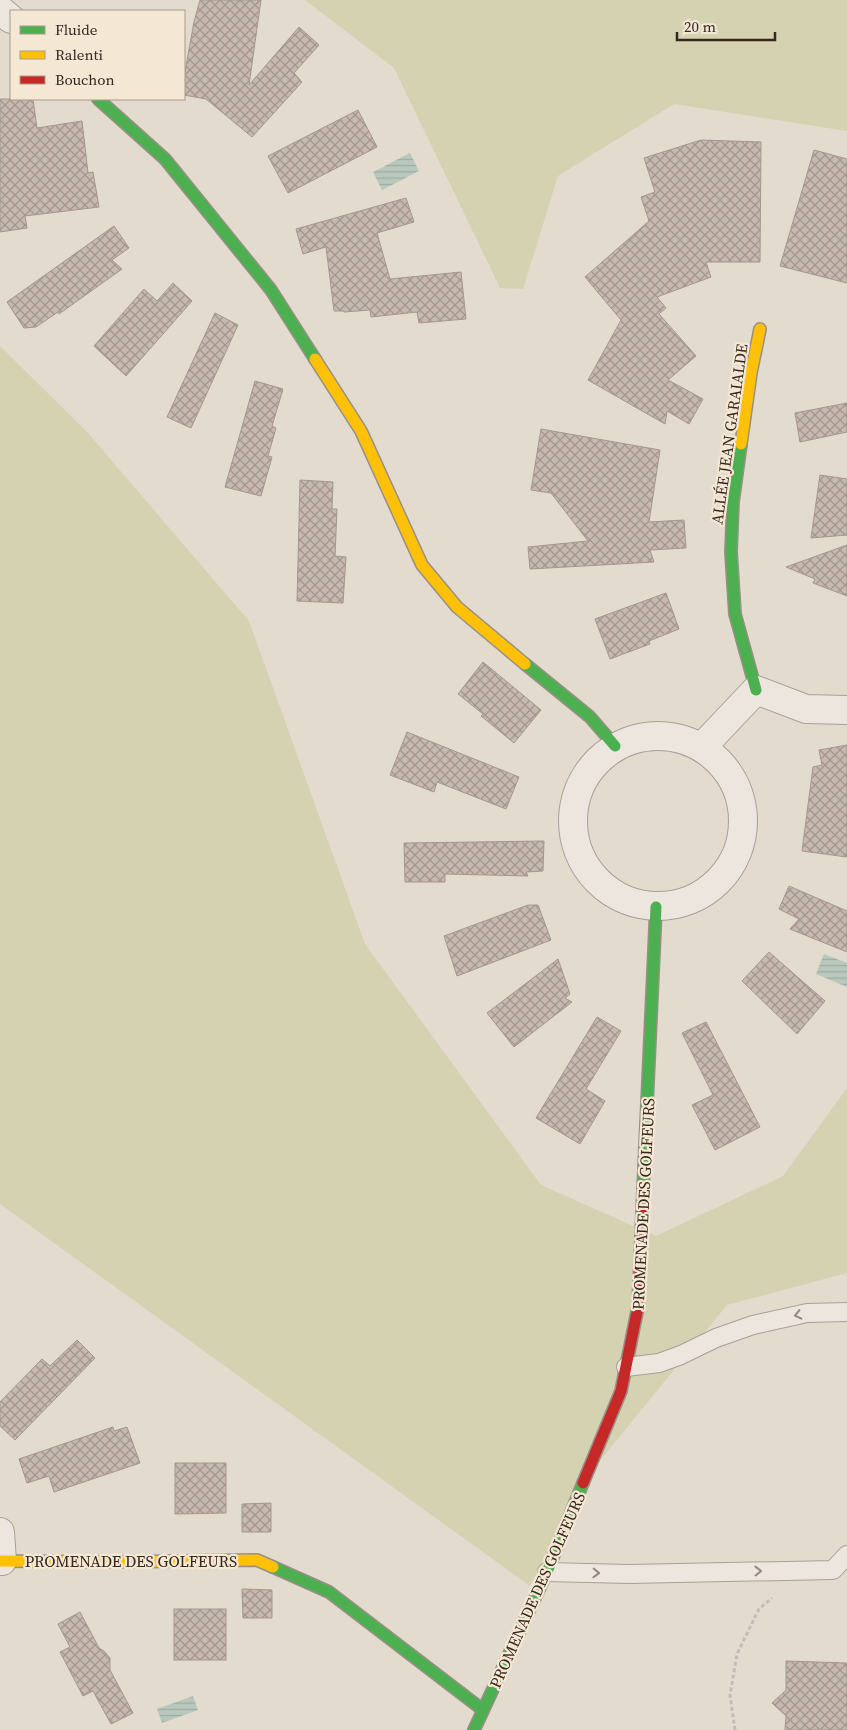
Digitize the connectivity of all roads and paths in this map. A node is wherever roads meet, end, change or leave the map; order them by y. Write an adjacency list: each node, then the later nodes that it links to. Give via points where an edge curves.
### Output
1 (0, 10): 2 (street)
2 (10, 18)
3 (99, 100): 7 (street, via 165,159 271,290 361,431 422,565 457,607 590,717)
4 (760, 329): 5 (street, ALLÉE JEAN GARAIALDE, via 733,502 732,552 736,614)
5 (756, 690): 6 (street, via 806,709); 8 (street)
6 (847, 710)
7 (616, 746): 8 (street, via 644,736 674,737); 9 (street, via 587,771 573,805 574,842 590,875 620,899)
8 (702, 747): 9 (street, via 726,769 740,797 744,830 735,860 715,886 688,903)
9 (656, 908): 11 (street, PROMENADE DES GOLFEURS, via 638,1307)
10 (847, 1312): 11 (lane, one-way to 11, via 807,1313 753,1325 658,1363)
11 (626, 1366): 16 (street, PROMENADE DES GOLFEURS, via 621,1391)
12 (0, 1532): 14 (street, PROMENADE DES GOLFEURS)
13 (847, 1555): 15 (lane, via 833,1570)
14 (1, 1561): 17 (street, PROMENADE DES GOLFEURS, via 257,1560 329,1592)
15 (804, 1570): 16 (lane, one-way to 15, via 629,1574); 19 (path, via 759,1609 737,1654 730,1695)
16 (547, 1572): 17 (street, PROMENADE DES GOLFEURS)
17 (484, 1710): 18 (street, PROMENADE DES GOLFEURS)
18 (474, 1730)
19 (736, 1730)

